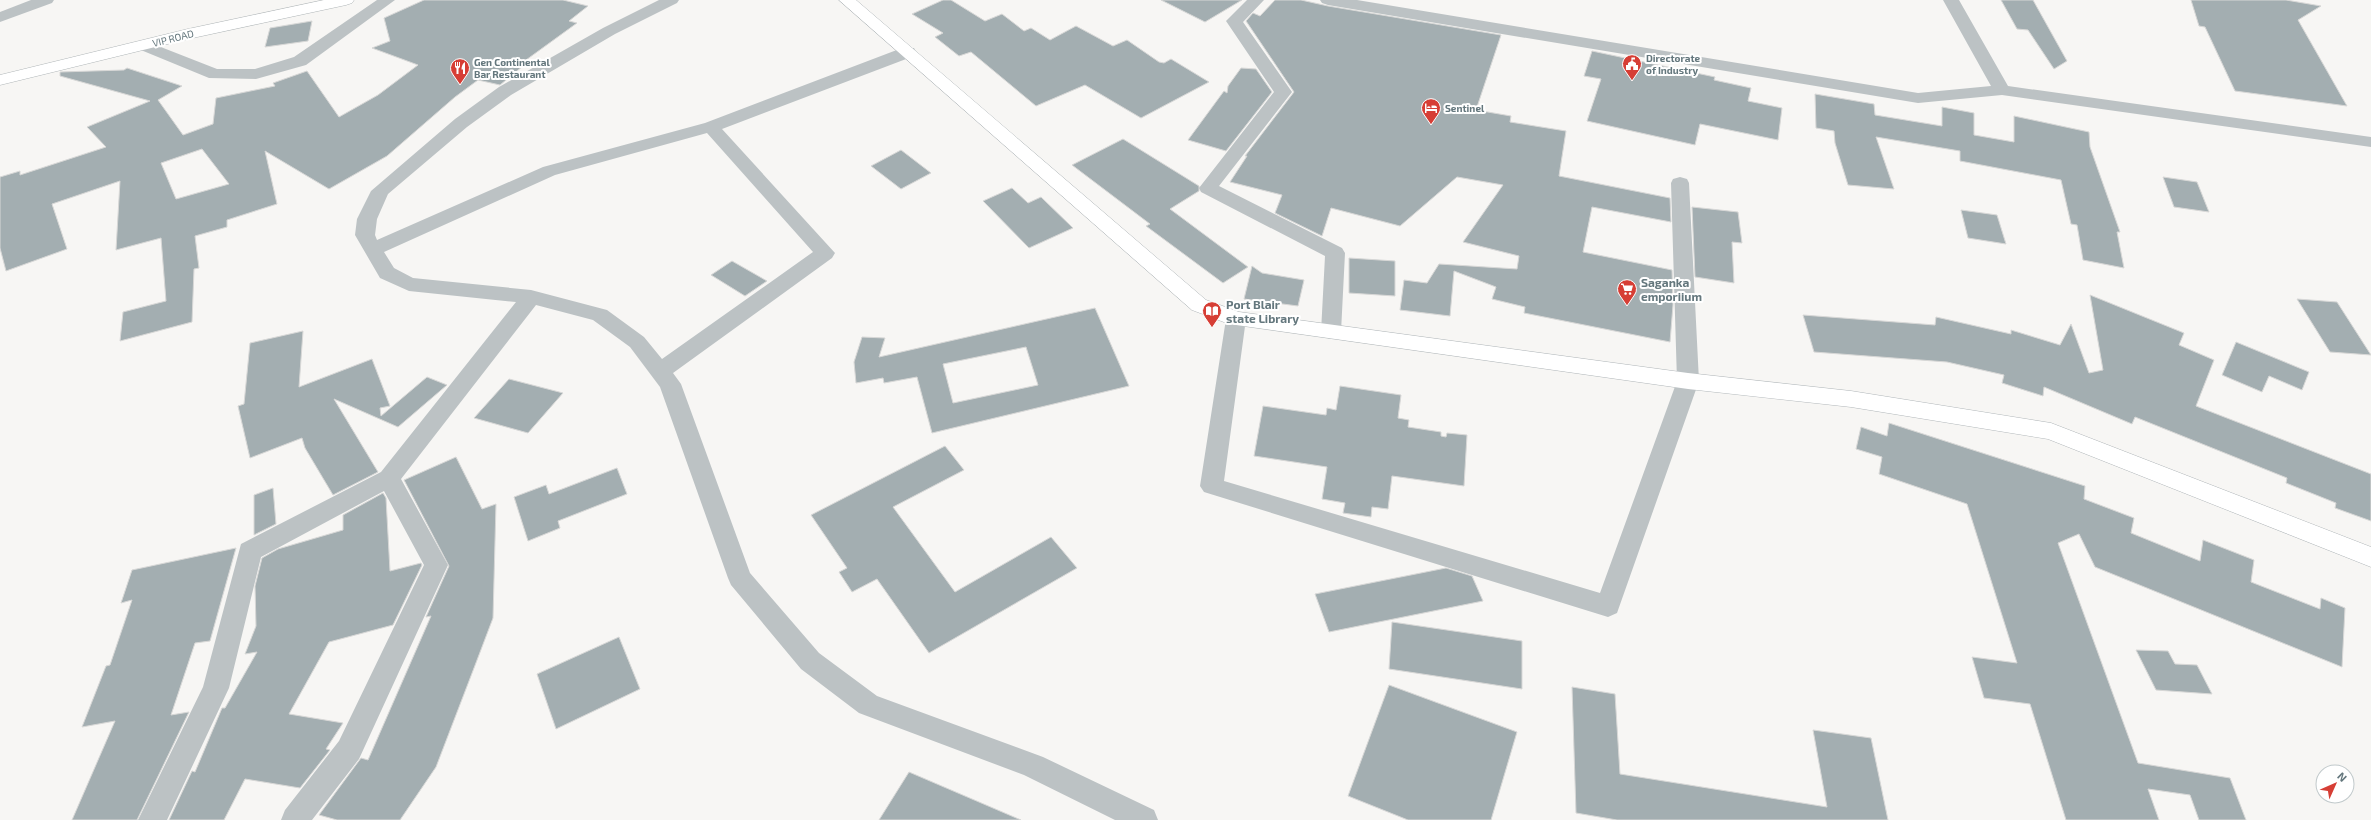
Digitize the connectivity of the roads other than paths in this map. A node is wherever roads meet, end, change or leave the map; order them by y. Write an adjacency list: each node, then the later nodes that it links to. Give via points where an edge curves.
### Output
1 (46, 0): 9 (street)
2 (346, 0): 10 (main road, VIP ROAD)
3 (387, 0): 10 (street, via 300,61 256,74 215,74)
4 (671, 0): 17 (street, via 609,31 505,91 455,128 380,191 368,219 365,235)
5 (847, 0): 11 (main road)
6 (1256, 0): 20 (street, via 1234,21 1283,92 1208,188 1335,253)
7 (1328, 0): 13 (street, via 1918,98)
8 (1951, 0): 13 (street)
9 (0, 17)
10 (142, 45): 12 (main road, VIP ROAD)
11 (908, 52): 14 (street); 19 (main road, via 1199,305)
12 (0, 80)
13 (2002, 90): 15 (street)
14 (711, 127): 17 (street, via 549,171); 21 (street, via 825,252)
15 (2371, 142)
16 (1680, 183): 22 (street)
17 (372, 250): 18 (street, via 387,273 409,284)
18 (531, 297): 21 (street, via 600,315 637,342); 23 (street)
19 (1236, 319): 20 (main road); 22 (street, via 1212,486 1608,606)
20 (1331, 332): 22 (main road)
21 (660, 372): 27 (street, via 670,384 740,578 810,660 868,705 1033,766)
22 (1688, 381): 24 (main road, via 1851,399 2051,431)
23 (389, 478): 25 (street, via 250,551 216,688); 26 (street, via 436,565 349,750)
24 (2371, 556)
25 (152, 820)
26 (295, 820)
27 (1144, 820)

